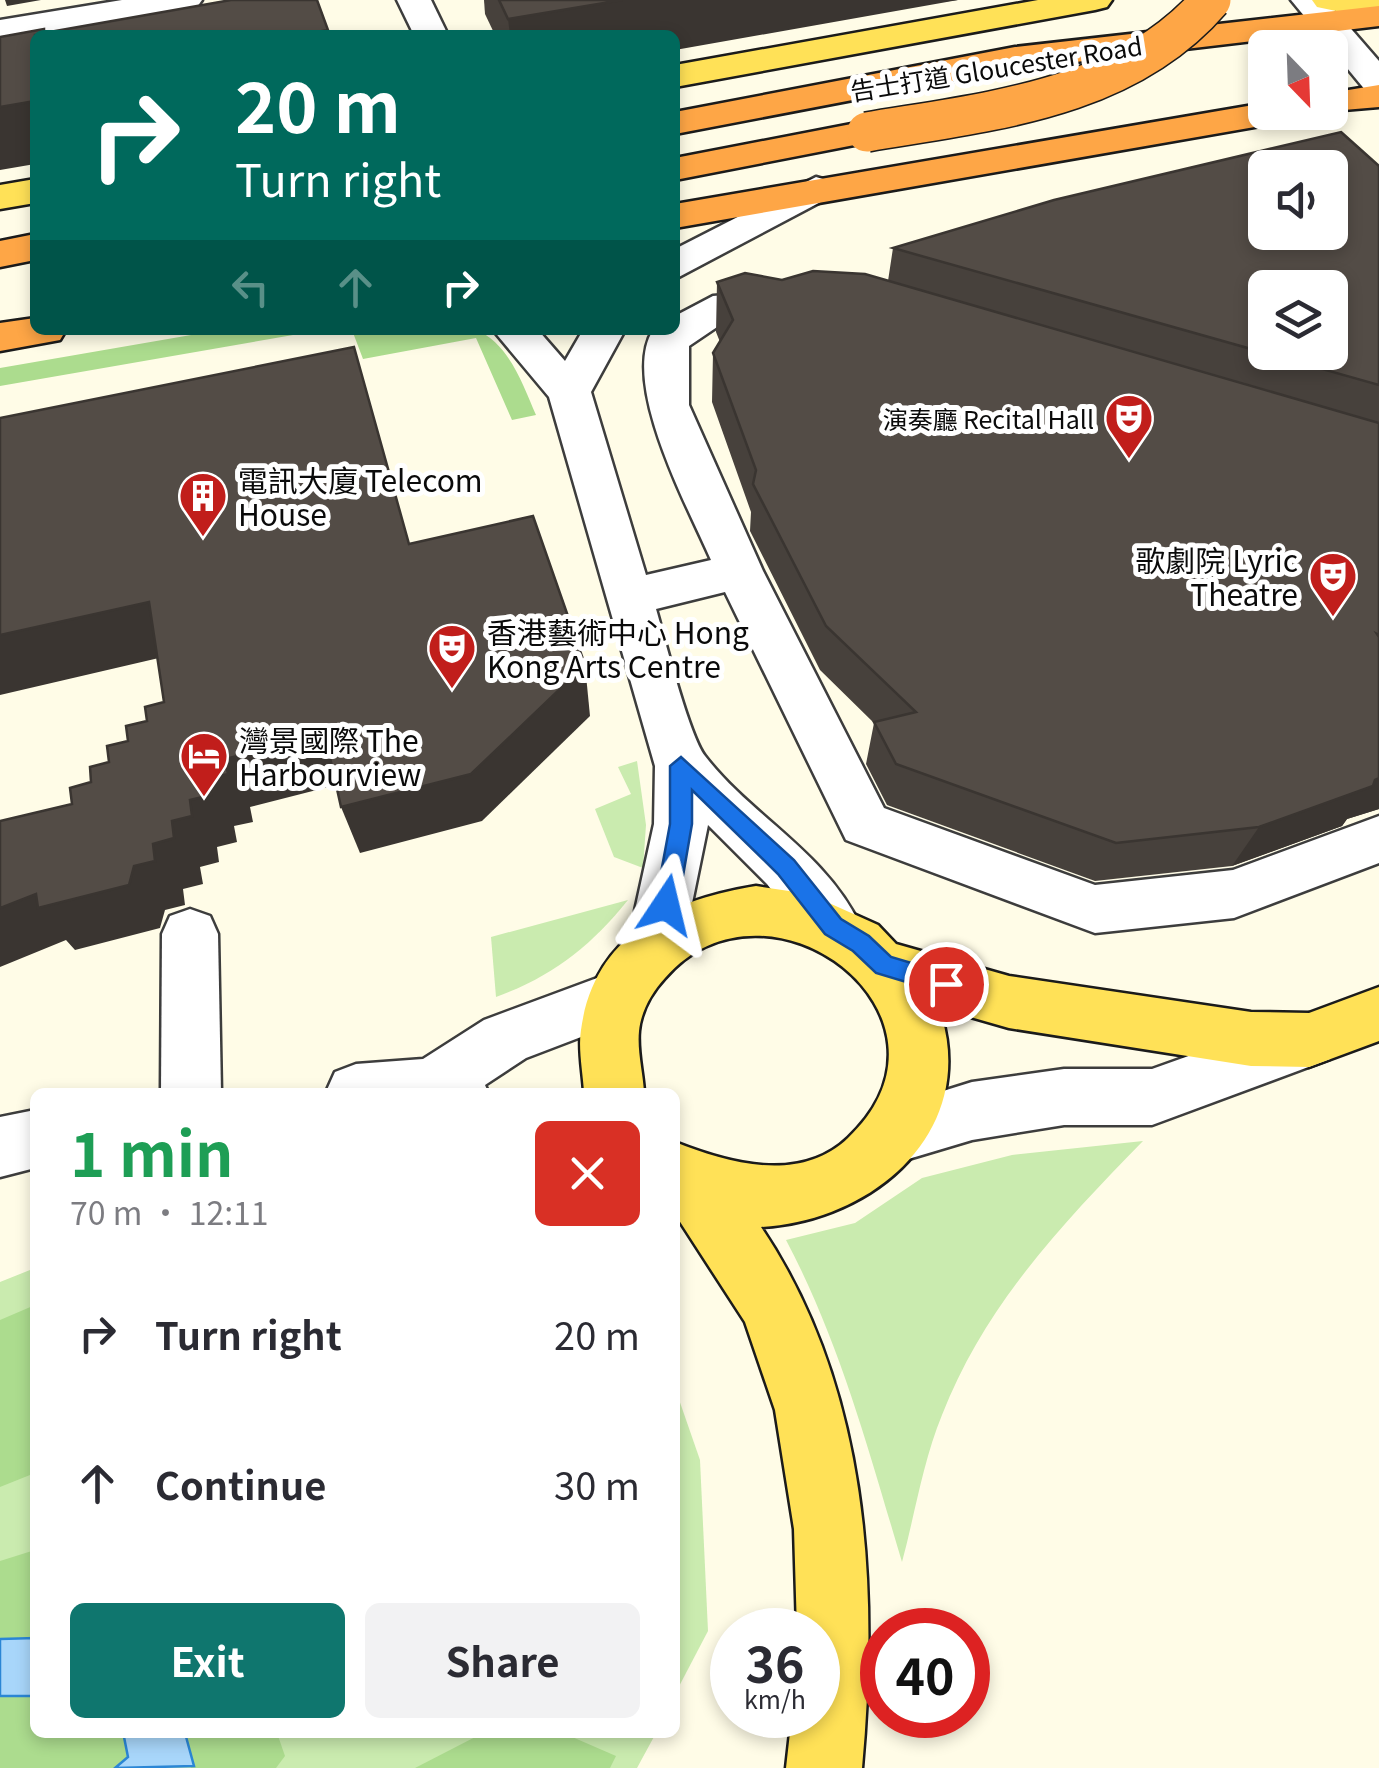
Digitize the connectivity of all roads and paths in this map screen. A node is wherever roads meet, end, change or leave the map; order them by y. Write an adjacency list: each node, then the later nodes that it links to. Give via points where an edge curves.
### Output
1 (185, 0): 7 (street)
2 (414, 0): 8 (street)
3 (1094, 0): 9 (main road, 告士打道 Gloucester Road)
4 (1210, 0): 17 (highway, bridge, via 1164,49 1116,74 1002,106)
5 (1321, 8): 6 (highway, 告士打道 Gloucester Road); 10 (street); 14 (highway, 告士打道 Gloucester Road)
6 (1379, 13)
7 (0, 30)
8 (428, 30)
9 (680, 75)
10 (1379, 83)
11 (1379, 96): 12 (highway)
12 (1348, 101)
13 (680, 103): 14 (highway)
14 (746, 110): 16 (highway, 告士打道 Gloucester Road)
15 (1248, 117): 18 (highway)
16 (680, 122)
17 (680, 169)
18 (816, 189): 21 (highway); 24 (street)
19 (30, 191): 20 (main road)
20 (0, 197)
21 (680, 215)
22 (30, 248): 23 (highway)
23 (0, 254)
24 (680, 263)
25 (30, 295): 26 (highway)
26 (0, 300)
27 (842, 306): 28 (street, via 767,302 713,310)
28 (680, 332)
29 (30, 333): 33 (highway)
30 (518, 335): 34 (street)
31 (601, 335): 34 (street)
32 (676, 335): 35 (street, via 668,340 667,404)
33 (0, 338)
34 (569, 392): 36 (street)
35 (739, 571): 36 (street); 38 (street, via 865,824 1094,909 1234,894)
36 (628, 598): 37 (street)
37 (681, 766): 39 (street, via 786,867); 41 (street, via 681,824)
38 (1379, 840)
39 (833, 926): 41 (main road, via 770,909 737,911 705,918); 42 (main road)
40 (190, 934): 46 (street)
41 (655, 946): 43 (main road)
42 (884, 966): 45 (main road, via 1009,1002 1134,1024); 49 (main road, via 902,990 918,1044 910,1103)
43 (616, 997): 47 (street, via 506,1039); 48 (main road, via 606,1062)
44 (1379, 1014): 45 (main road)
45 (1309, 1040): 49 (street, via 1152,1097 1064,1097 972,1111)
46 (191, 1088)
47 (446, 1088)
48 (613, 1088)
49 (895, 1134): 52 (main road, via 854,1173 789,1197 716,1194)
50 (30, 1140): 51 (street)
51 (0, 1147)
52 (681, 1175): 53 (main road, via 731,1238 768,1300 824,1478 833,1578)
53 (824, 1768)

